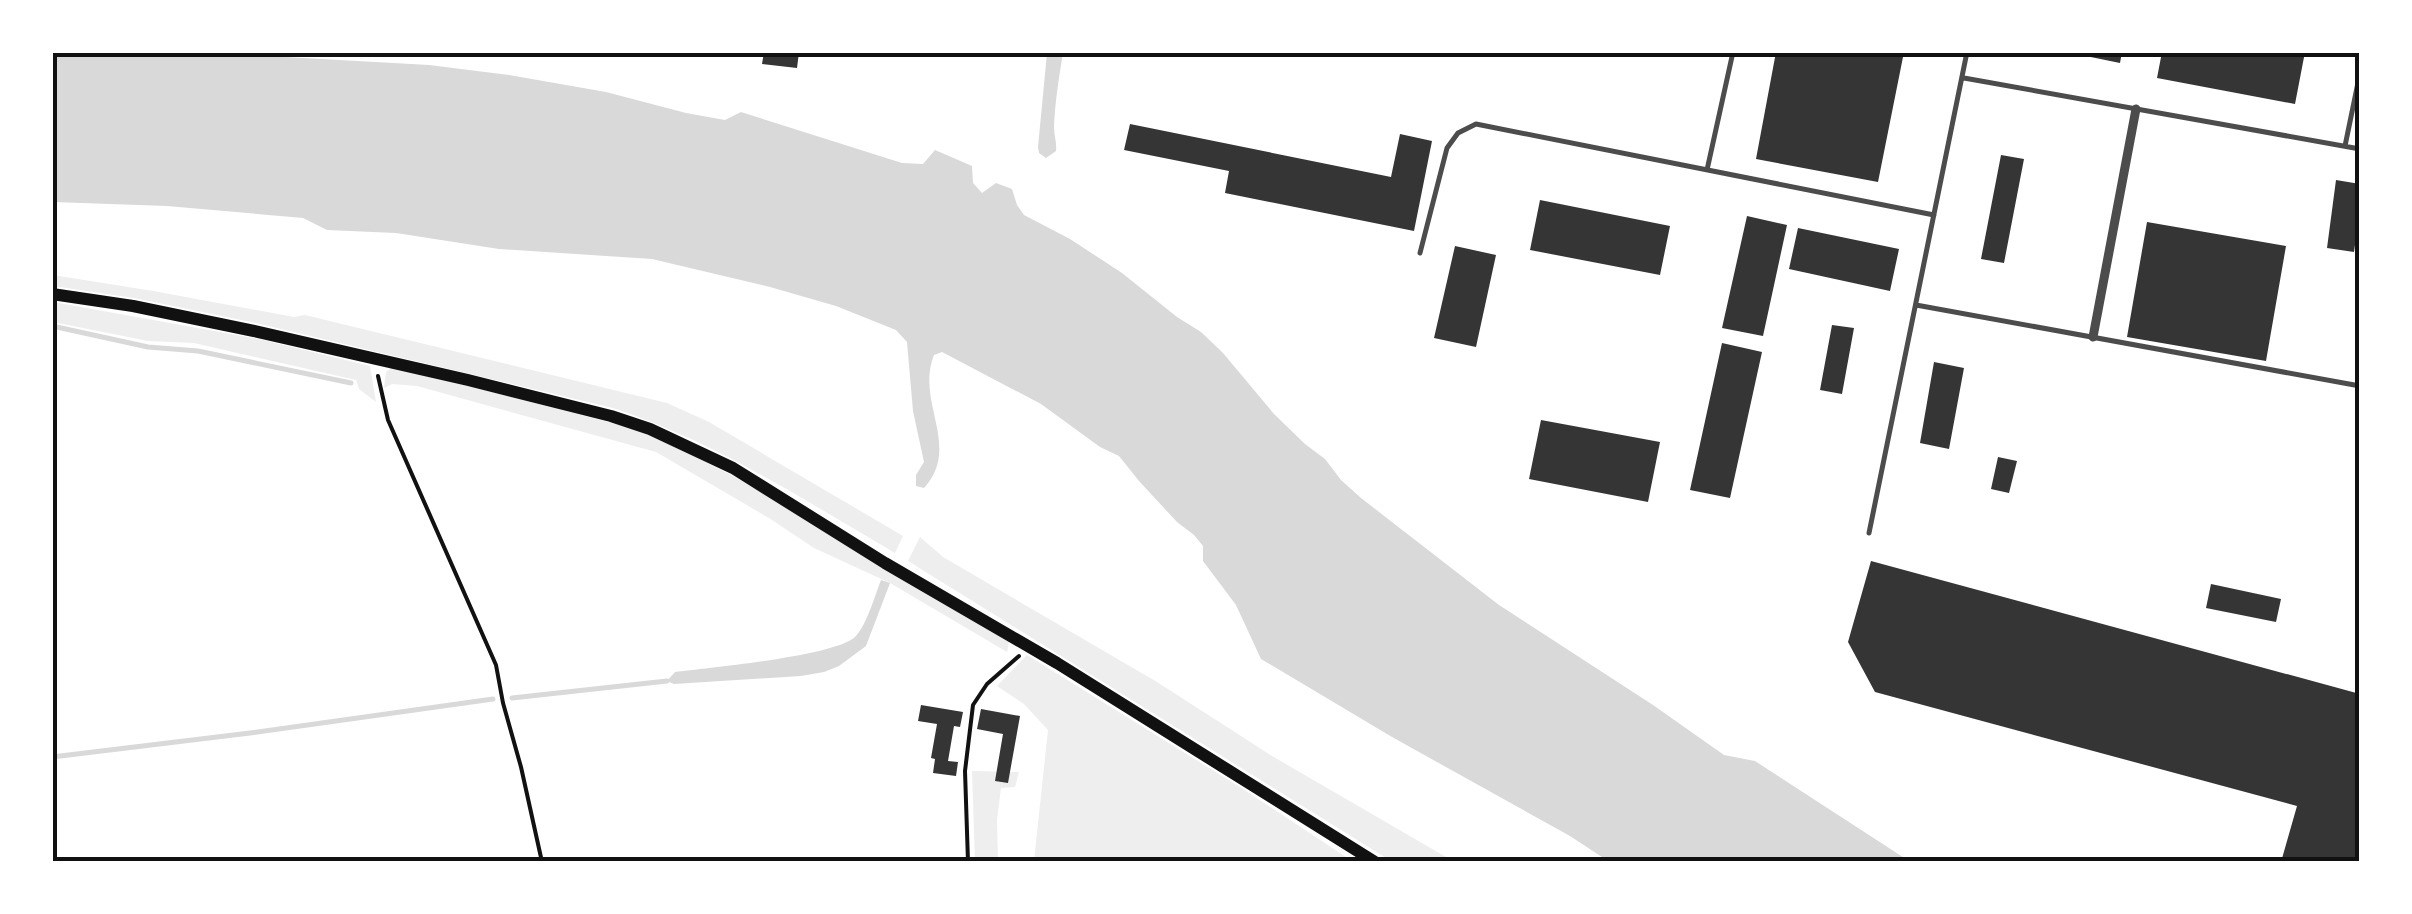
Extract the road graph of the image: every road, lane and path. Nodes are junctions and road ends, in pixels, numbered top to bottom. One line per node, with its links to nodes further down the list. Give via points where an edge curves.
1 (1733, 52): 8 (lane)
2 (1967, 52): 4 (lane)
3 (2360, 73): 6 (lane)
4 (1962, 78): 5 (lane); 9 (lane)
5 (2136, 109): 6 (lane); 13 (street)
6 (2345, 146): 7 (lane)
7 (2360, 149)
8 (1707, 170): 9 (lane); 10 (lane, via 1476,124 1447,148)
9 (1934, 216): 12 (lane)
10 (1420, 253)
11 (52, 294): 14 (main road)
12 (1916, 305): 13 (lane); 16 (lane)
13 (2093, 337): 15 (lane)
14 (377, 359): 17 (main road, via 650,429 733,468); 18 (path, via 388,420 496,665)
15 (2360, 386)
16 (1869, 533)
17 (1030, 646): 19 (path, via 987,684 974,705 965,771); 20 (main road)
18 (542, 862)
19 (968, 862)
20 (1374, 862)

